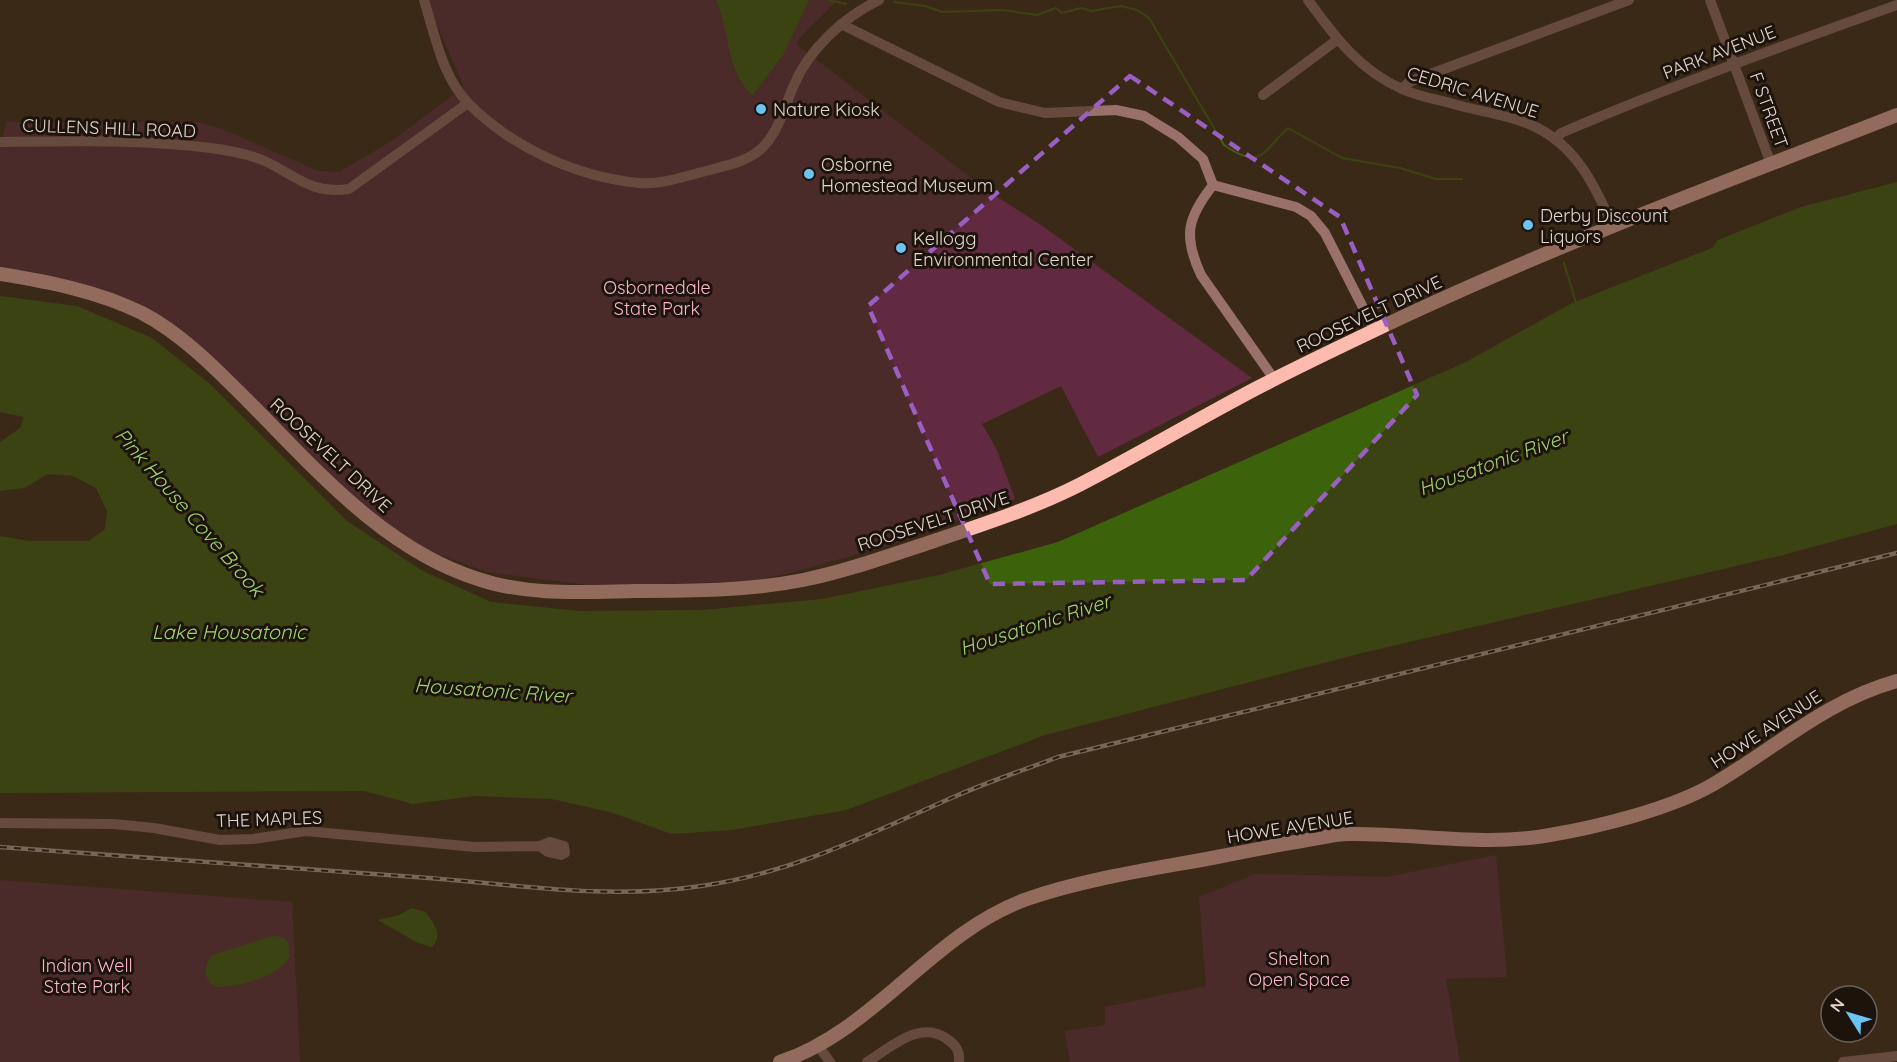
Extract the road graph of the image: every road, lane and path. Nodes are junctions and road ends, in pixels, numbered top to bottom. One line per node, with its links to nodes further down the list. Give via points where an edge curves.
1 (424, 0): 12 (street, via 443,62)
2 (879, 0): 7 (street)
3 (1308, 0): 8 (street, CEDRIC AVENUE)
4 (1629, 0): 10 (street, via 1409,82)
5 (1710, 0): 9 (street, F STREET)
6 (1897, 5): 9 (street, PARK AVENUE)
7 (841, 24): 12 (street, via 803,68 779,124 760,149 725,166 673,180 640,183 546,159); 17 (street, via 999,102 1045,112 1116,110 1144,116 1178,137 1203,159)
8 (1337, 40): 10 (street, CEDRIC AVENUE, via 1367,69); 11 (street)
9 (1734, 63): 14 (street, PARK AVENUE, via 1561,133); 16 (street, F STREET)
10 (1402, 89): 14 (street, CEDRIC AVENUE, via 1518,120)
11 (1263, 95)
12 (468, 104): 15 (street, CULLENS HILL ROAD, via 348,189 331,192 313,188 260,159 212,148 118,141)
13 (1897, 116): 16 (main road, ROOSEVELT DRIVE)
14 (1556, 139): 18 (street, CEDRIC AVENUE, via 1598,191)
15 (0, 142)
16 (1771, 164): 18 (main road, ROOSEVELT DRIVE)
17 (1213, 185): 20 (street, via 1296,207 1311,216 1325,233); 21 (street, via 1190,223 1195,262)
18 (1612, 227): 20 (main road, ROOSEVELT DRIVE)
19 (0, 274): 21 (main road, ROOSEVELT DRIVE, via 58,284 144,314 185,342 343,496 384,529 434,560 476,579 517,589 559,592 750,588 807,579 880,559 1026,510)
20 (1376, 331): 21 (main road, ROOSEVELT DRIVE)
21 (1274, 379)
22 (1897, 681): 25 (main road, HOWE AVENUE, via 1838,703 1710,786 1587,827 1550,836 1508,839 1346,834 1087,883 1024,900 982,921 951,943)
23 (0, 823): 24 (street, THE MAPLES, via 114,824 220,840 306,831 475,847)
24 (540, 846)
25 (819, 1047): 28 (main road, HOWE AVENUE); 29 (street)
26 (1897, 1056): 27 (street)
27 (1884, 1060): 32 (street)
28 (780, 1062)
29 (830, 1062)
30 (867, 1062): 31 (street, via 923,1031 934,1031 954,1044)
31 (959, 1062)
32 (1843, 1062)

